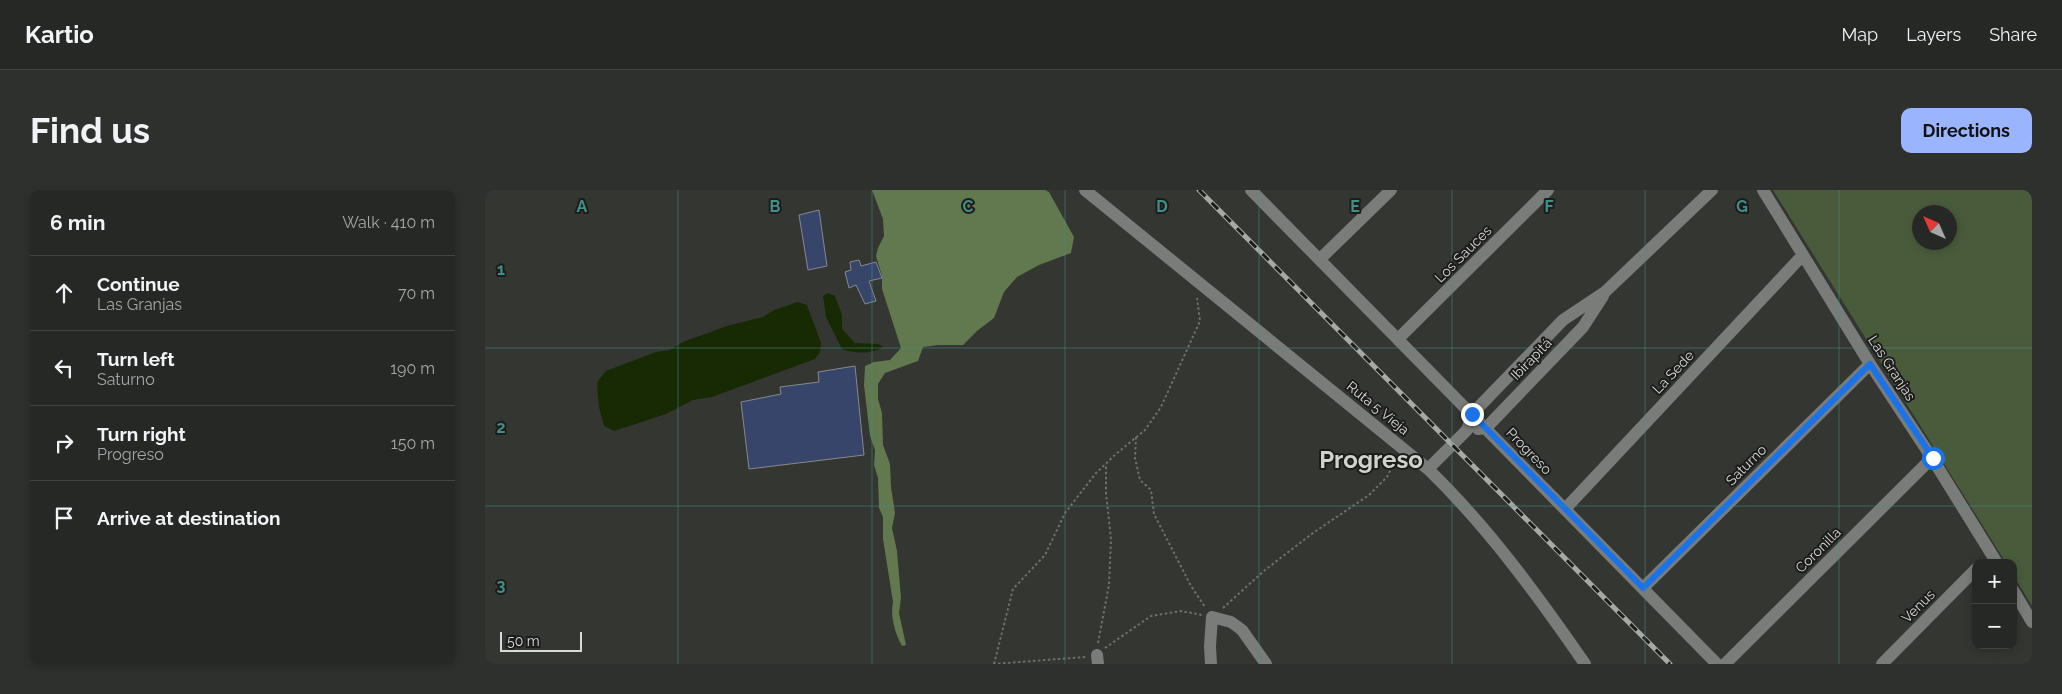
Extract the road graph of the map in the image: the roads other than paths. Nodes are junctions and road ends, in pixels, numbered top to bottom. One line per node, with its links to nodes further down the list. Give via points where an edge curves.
1 (1085, 190): 16 (street, Ruta 5 Vieja)
2 (1251, 190): 8 (street, Progreso)
3 (1391, 190): 8 (street)
4 (1548, 190): 10 (street, Los Sauces)
5 (1712, 190): 9 (street, Ibirapitá)
6 (1763, 190): 7 (street, Las Granjas)
7 (1803, 256): 11 (street, Las Granjas); 17 (street, La Sede)
8 (1320, 259): 10 (street, Progreso)
9 (1605, 292): 12 (street, Ibirapitá, via 1563,320); 13 (street, Ibirapitá, via 1583,327)
10 (1398, 339): 12 (street, Progreso)
11 (1870, 364): 15 (street, Las Granjas); 20 (street, Saturno)
12 (1472, 414): 13 (street, Progreso); 14 (street, Ibirapitá)
13 (1486, 428): 14 (street); 17 (street, Progreso)
14 (1467, 430): 16 (street, Ibirapitá)
15 (1933, 458): 18 (street, Las Granjas); 27 (street, Coronilla)
16 (1428, 469): 25 (street, Ruta 5 Vieja, via 1455,496 1509,562)
17 (1565, 509): 20 (street, Progreso)
18 (1994, 558)
19 (1972, 573): 28 (street, Venus)
20 (1643, 588): 26 (street, Progreso)
21 (2017, 597): 22 (street)
22 (2032, 622)
23 (1211, 664): 24 (street, via 1211,617 1231,622 1242,630)
24 (1266, 664)
25 (1585, 664)
26 (1717, 664)
27 (1725, 664)
28 (1882, 664)

